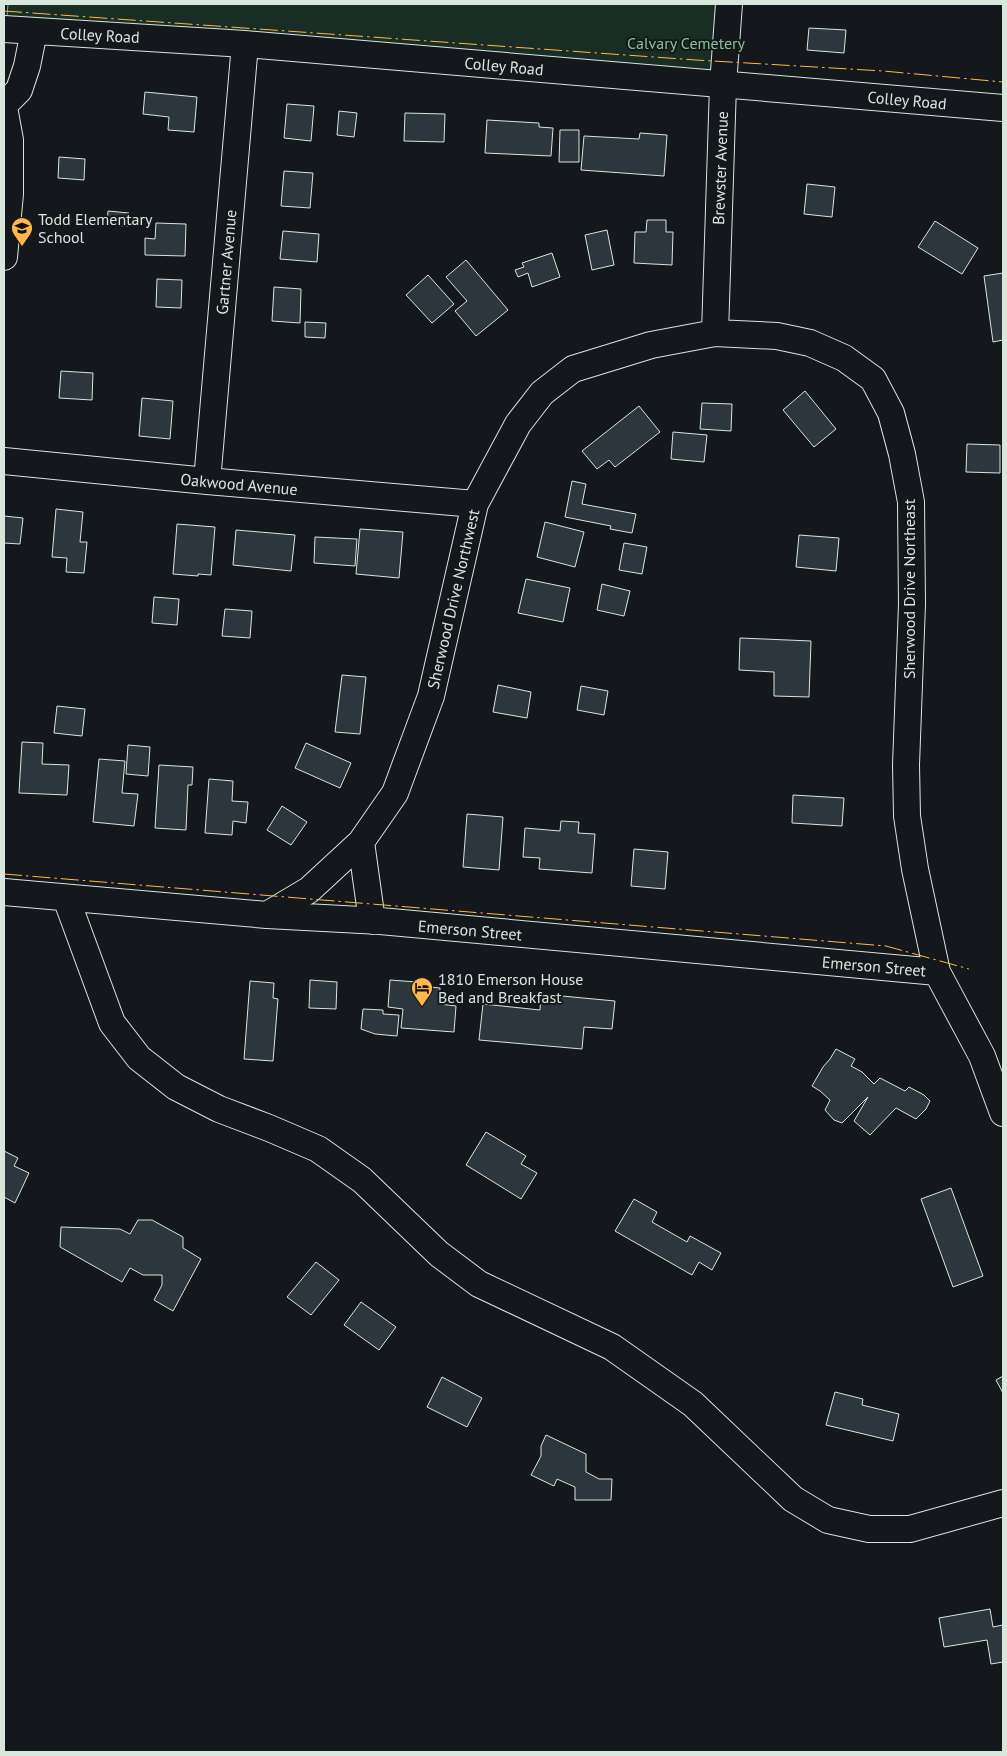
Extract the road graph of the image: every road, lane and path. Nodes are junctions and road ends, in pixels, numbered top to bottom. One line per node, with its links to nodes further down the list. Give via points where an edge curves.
1 (729, 4): 5 (street, Brewster Avenue)
2 (4, 29): 3 (street, Colley Road)
3 (34, 31): 4 (street, Colley Road); 6 (street, via 19,90)
4 (245, 44): 5 (street, Colley Road); 11 (street, Gartner Avenue)
5 (723, 85): 7 (street, Colley Road); 9 (street, Brewster Avenue)
6 (4, 106): 8 (street, via 10,140 10,194)
7 (1003, 108)
8 (4, 257)
9 (715, 333): 12 (street, Sherwood Drive Northwest, via 651,345 573,369 542,393 518,424); 18 (street, Sherwood Drive Northeast, via 793,339 844,358 872,379 891,413 911,502 907,816)
10 (4, 461): 11 (street, Oakwood Avenue)
11 (207, 481): 12 (street, Oakwood Avenue)
12 (475, 504): 13 (street, Sherwood Drive Northwest, via 431,696 396,792)
13 (360, 842): 16 (street, Sherwood Drive Northwest, via 309,890); 17 (street)
14 (4, 892): 15 (street, Emerson Street)
15 (66, 898): 16 (street, Emerson Street); 20 (street, via 112,1023 139,1058 176,1087 219,1109 318,1149 362,1180 439,1254 479,1284 612,1347 692,1404 793,1499 828,1520 869,1529 910,1528)
16 (267, 915): 17 (street, Emerson Street)
17 (372, 921): 18 (street, Emerson Street)
18 (937, 972): 19 (street, Sherwood Drive Northeast, via 982,1056)
19 (1003, 1113)
20 (1003, 1503)

